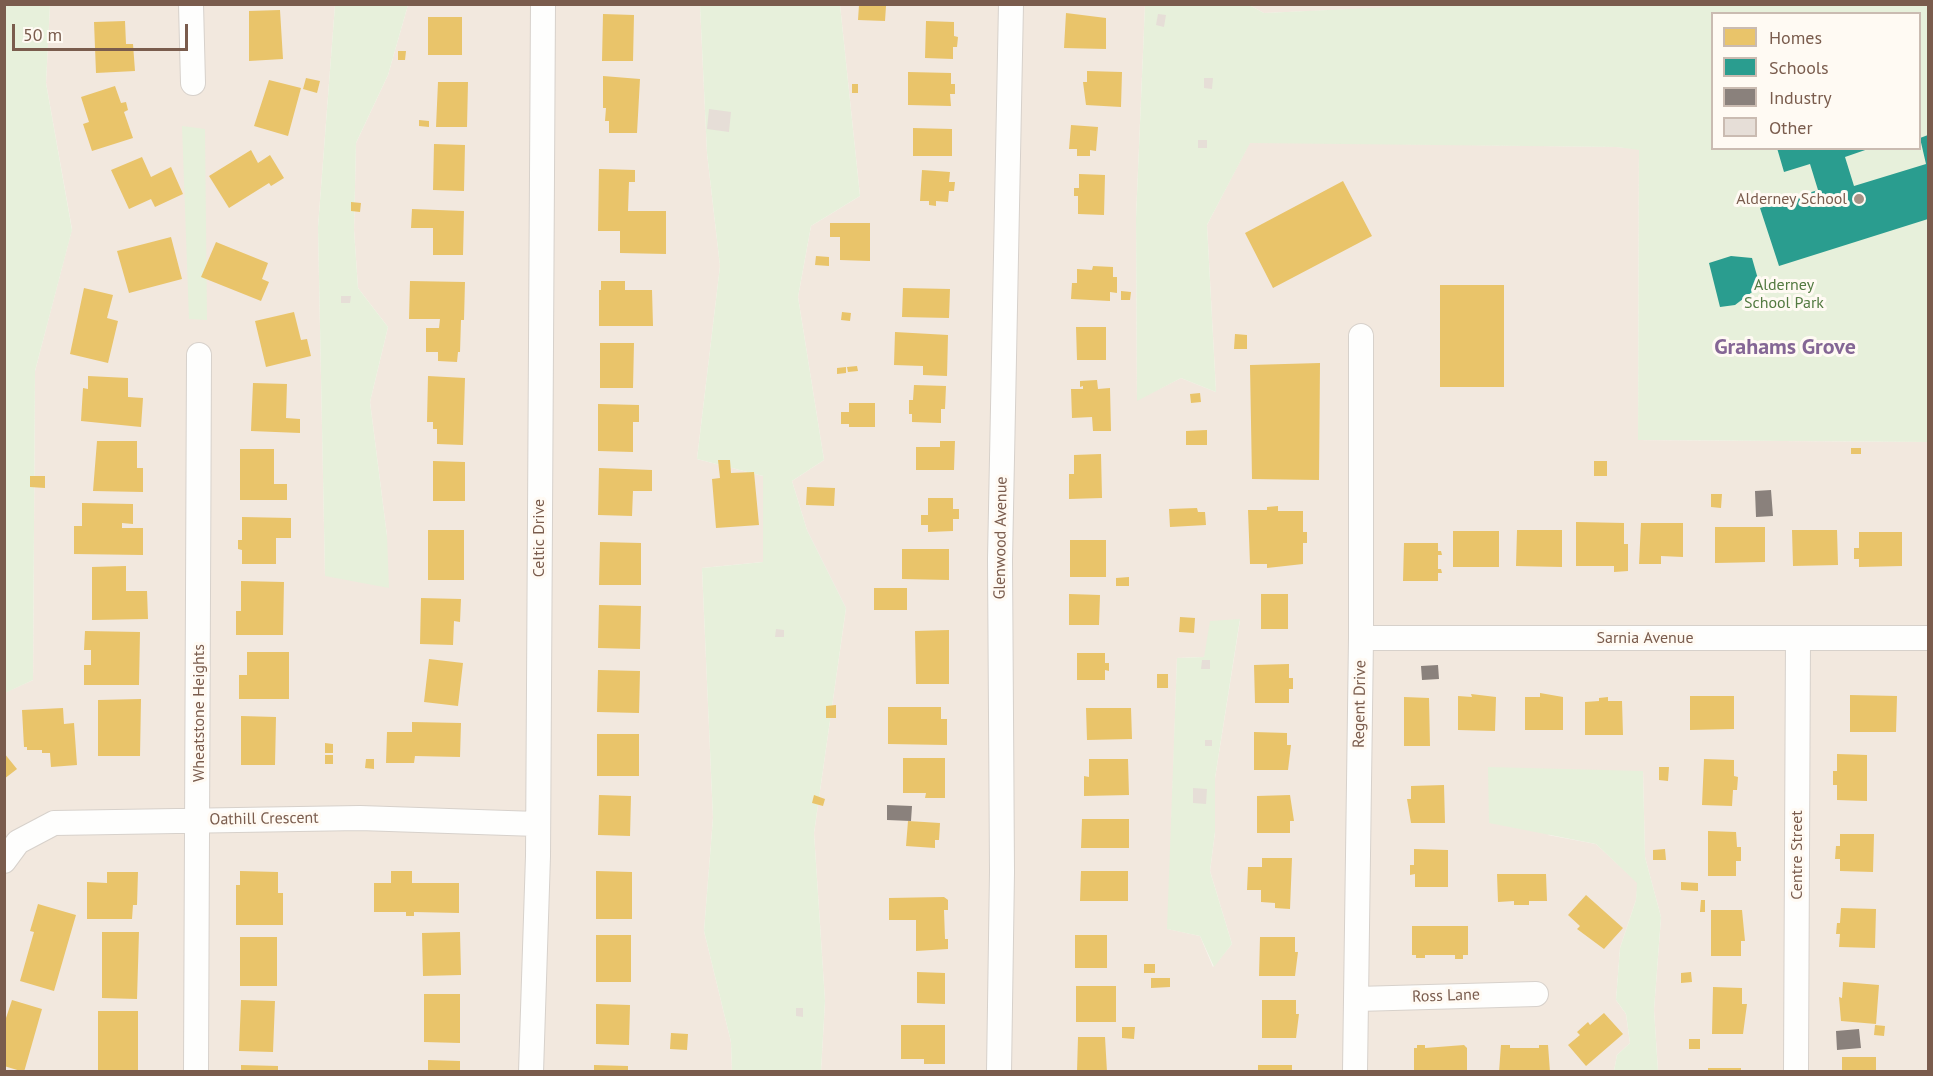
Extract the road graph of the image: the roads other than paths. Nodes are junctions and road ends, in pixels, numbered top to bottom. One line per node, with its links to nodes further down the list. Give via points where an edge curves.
1 (192, 4): 4 (street)
2 (543, 4): 11 (street, Celtic Drive)
3 (1011, 4): 17 (street, Glenwood Avenue, via 1000,559)
4 (194, 83)
5 (1361, 336): 7 (street, Regent Drive)
6 (199, 355): 10 (street, Wheatstone Heights)
7 (1361, 638): 8 (street, Sarnia Avenue); 14 (street, Regent Drive)
8 (1798, 638): 9 (street, Sarnia Avenue); 19 (street, Centre Street)
9 (1929, 638)
10 (199, 819): 11 (street, Oathill Crescent, via 360,818); 12 (street, Oathill Crescent, via 54,823 18,842); 15 (street, Wheatstone Heights)
11 (537, 824): 16 (street, Celtic Drive)
12 (4, 861)
13 (1536, 994): 14 (street, Ross Lane)
14 (1357, 999): 18 (street, Regent Drive)
15 (196, 1071)
16 (531, 1071)
17 (999, 1071)
18 (1355, 1071)
19 (1796, 1071)

